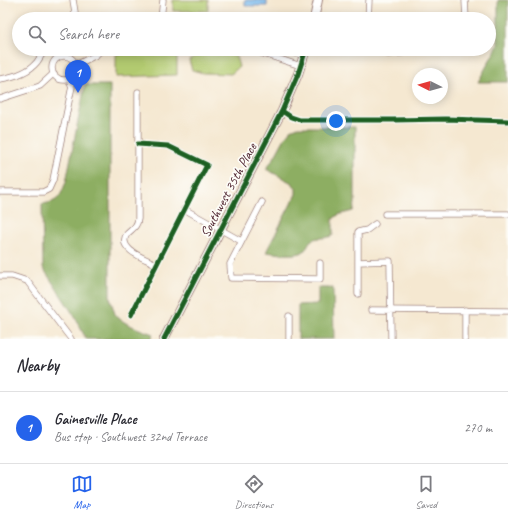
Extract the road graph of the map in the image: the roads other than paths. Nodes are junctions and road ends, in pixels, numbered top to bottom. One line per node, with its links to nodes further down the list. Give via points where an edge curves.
1 (73, 0): 6 (street)
2 (163, 0): 7 (street)
3 (318, 0): 8 (street)
4 (369, 0): 9 (street)
5 (465, 0): 10 (street)
6 (75, 12)
7 (162, 12)
8 (315, 12)
9 (368, 12)
10 (466, 12)
11 (41, 56): 19 (street, via 36,63 15,77)
12 (94, 56): 16 (street)
13 (270, 56): 17 (street)
14 (304, 56): 17 (street, Southwest 35th Place)
15 (58, 58): 16 (street, via 67,56); 18 (street, via 53,64)
16 (76, 65): 20 (street, via 75,73)
17 (301, 66): 23 (street, Southwest 35th Place)
18 (54, 74): 20 (street, via 60,79); 22 (street, via 40,86)
19 (0, 79)
20 (69, 79): 26 (street, via 72,87 49,189 43,192)
21 (138, 92): 25 (street)
22 (0, 99)
23 (282, 111): 24 (street, via 300,120); 32 (street, Southwest 35th Place)
24 (508, 121)
25 (138, 144): 28 (street, via 168,146 207,165); 36 (street, via 138,219 135,227 126,236 125,244 129,251)
26 (0, 192)
27 (262, 202): 33 (street)
28 (184, 209): 32 (street); 36 (street)
29 (384, 214): 30 (street)
30 (508, 214)
31 (375, 224): 34 (street, via 367,230 358,232)
32 (221, 230): 33 (street); 46 (street, Southwest 35th Place)
33 (241, 241): 35 (street, via 230,264 231,278 320,279)
34 (358, 262): 38 (street); 40 (street, via 390,261)
35 (320, 263)
36 (156, 264): 43 (street)
37 (0, 276): 45 (street, via 12,276 27,281)
38 (358, 294)
39 (372, 310): 40 (street)
40 (391, 310): 41 (street); 48 (street)
41 (465, 310): 42 (street); 49 (street)
42 (508, 310)
43 (131, 315)
44 (289, 316): 47 (street)
45 (71, 339)
46 (164, 339)
47 (289, 339)
48 (391, 339)
49 (465, 339)

